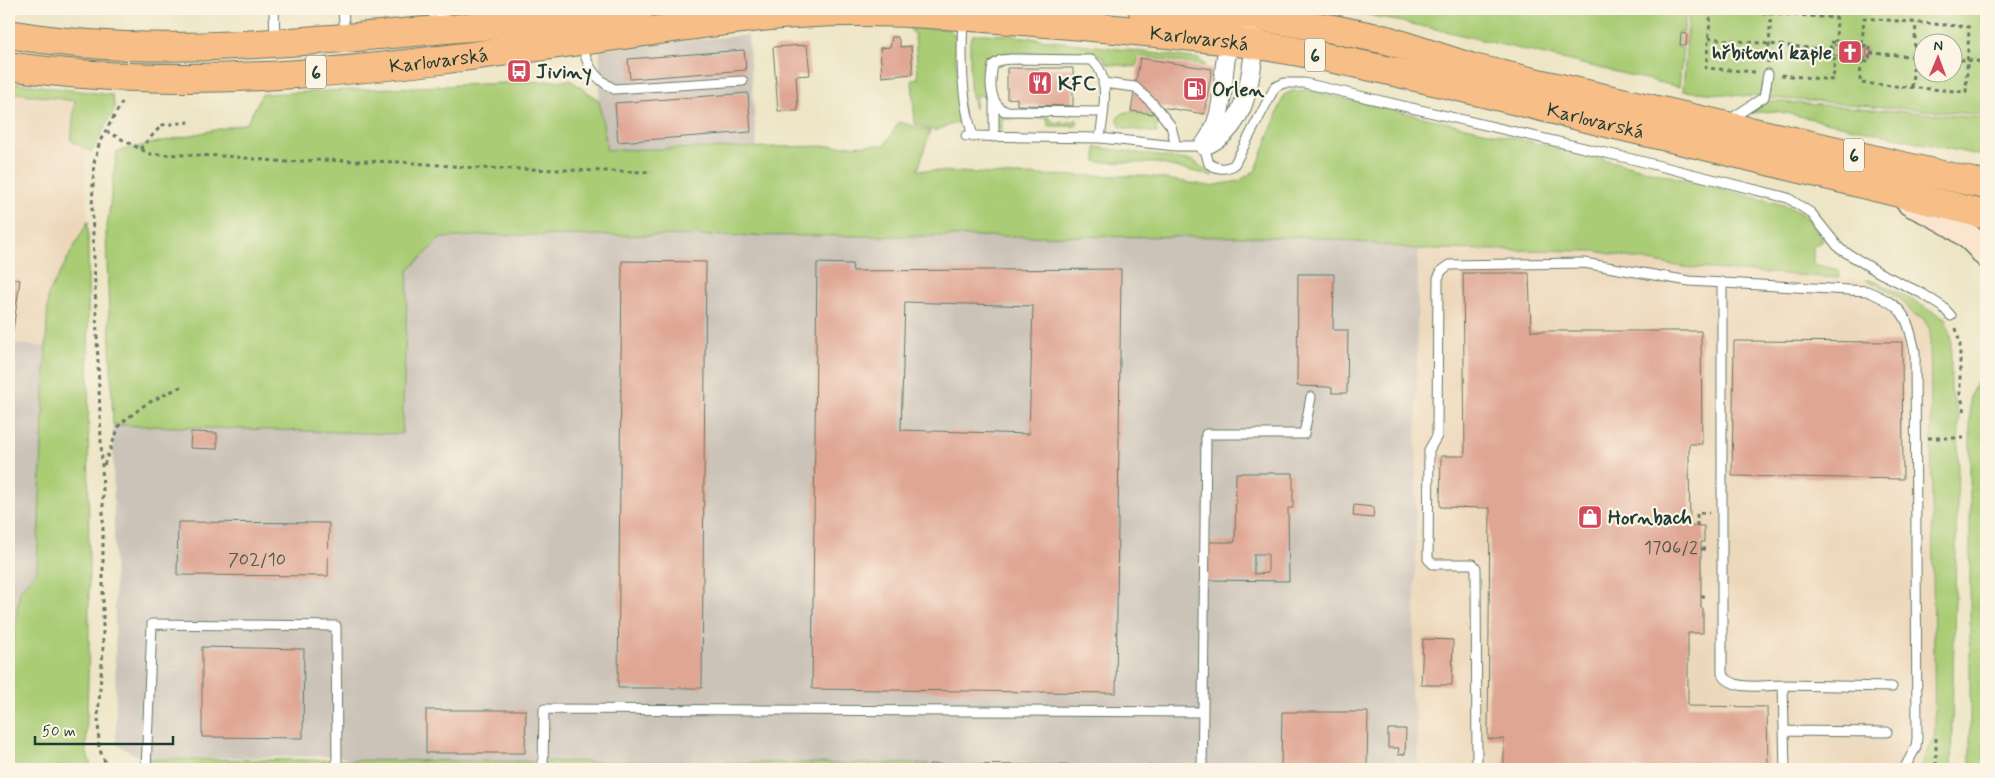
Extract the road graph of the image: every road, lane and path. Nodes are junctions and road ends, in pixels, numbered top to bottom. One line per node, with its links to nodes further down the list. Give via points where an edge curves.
1 (274, 9): 18 (lane)
2 (343, 9): 14 (lane)
3 (640, 9): 10 (main road, Karlovarská / 6, via 572,18)
4 (1142, 9): 6 (main road, Karlovarská / 6)
5 (860, 10): 9 (main road, Karlovarská / 6); 16 (main road, Karlovarská / 6, via 737,19)
6 (1169, 10): 8 (main road, Karlovarská / 6)
7 (1771, 14): 15 (path, via 1711,9); 17 (path, via 1838,18); 20 (path)
8 (1248, 15): 19 (street); 19 (street, via 1255,37); 40 (main road, Karlovarská / 6, via 1387,40 1473,68)
9 (963, 16): 19 (main road, Karlovarská / 6); 42 (lane, via 960,65 969,137)
10 (439, 20): 14 (main road, Karlovarská / 6)
11 (1916, 23): 12 (path); 21 (path, via 1864,18); 27 (path, via 1970,27)
12 (1915, 32)
13 (9, 34): 18 (main road, Karlovarská / 6, via 105,47)
14 (345, 38): 18 (main road, Karlovarská / 6)
15 (1708, 38): 20 (path); 31 (path, via 1706,68)
16 (581, 41): 32 (main road, Karlovarská / 6, via 352,69 212,78); 33 (lane, via 590,70 614,89)
17 (1836, 42): 21 (path); 22 (path, via 1831,42)
18 (275, 43)
19 (1242, 43): 45 (street, via 1212,135); 45 (street, via 1245,99 1227,133); 49 (main road, Karlovarská / 6, via 1375,68)
20 (1769, 44): 22 (path); 31 (path)
21 (1862, 45): 23 (path, via 1870,46)
22 (1830, 50): 25 (path, via 1829,58)
23 (1870, 53): 24 (path); 28 (path, via 1869,62)
24 (1912, 56)
25 (1835, 59): 28 (path); 31 (path, via 1834,80)
26 (1962, 60): 27 (path)
27 (1967, 60): 29 (path); 36 (path, via 1966,92)
28 (1861, 61): 36 (path, via 1860,83)
29 (1986, 62)
30 (9, 66): 32 (main road, Karlovarská / 6, via 63,74)
31 (1768, 74): 40 (lane, via 1764,97)
32 (130, 78): 41 (path, via 128,92)
33 (743, 80)
34 (1912, 82): 36 (path)
35 (1103, 83): 37 (lane, via 1099,65 1091,60 1001,60 993,65); 38 (lane); 44 (lane, via 1135,87 1171,126)
36 (1912, 87)
37 (994, 103): 38 (lane, via 1004,111); 42 (lane)
38 (1102, 112): 43 (lane)
39 (190, 122): 46 (path, via 162,125)
40 (1722, 124): 48 (main road, Karlovarská / 6)
41 (106, 130): 46 (path); 59 (path, via 94,163 92,208)
42 (994, 137): 43 (lane)
43 (1100, 138): 44 (lane)
44 (1176, 146): 45 (lane)
45 (1204, 146): 53 (lane, via 1209,164 1214,168 1234,165 1275,87 1284,83 1304,83 1788,198 1812,212 1840,249 1943,306)
46 (140, 150): 47 (path, via 150,154 286,162 393,161 476,168)
47 (652, 172)
48 (1986, 185)
49 (1878, 187): 50 (main road, Karlovarská / 6); 51 (main road, via 1955,225 1968,234)
50 (1986, 215)
51 (1986, 255)
52 (1722, 282): 57 (lane, via 1867,290 1892,301 1909,322 1915,352); 66 (lane, via 1722,673 1725,680 1734,685); 77 (lane, via 1689,281 1584,263 1450,265 1442,270 1438,278 1437,436 1428,450 1428,559 1433,564 1473,564 1476,568)
53 (1951, 316): 56 (path, via 1959,335 1960,393)
54 (182, 386): 59 (path, via 146,404 120,424)
55 (1312, 397): 68 (lane, via 1304,434 1206,434)
56 (1964, 412)
57 (1916, 438): 58 (path); 79 (lane, via 1917,738 1916,747)
58 (1965, 438)
59 (102, 468): 73 (path, via 103,650 98,715 100,748)
60 (1710, 513): 61 (path, via 1697,513)
61 (1697, 526)
62 (1701, 549): 63 (path)
63 (1709, 549)
64 (1701, 596): 65 (path)
65 (1708, 596)
66 (1783, 685): 67 (lane); 69 (lane)
67 (1892, 687)
68 (1204, 712): 72 (lane); 76 (lane, via 544,709)
69 (1785, 731): 70 (lane); 78 (lane)
70 (1887, 732)
71 (1936, 738): 80 (path)
72 (1202, 766)
73 (108, 769)
74 (146, 769): 75 (lane, via 152,624 336,626)
75 (337, 769)
76 (543, 769)
77 (1477, 769)
78 (1785, 769)
79 (1904, 769)
80 (1936, 769)

